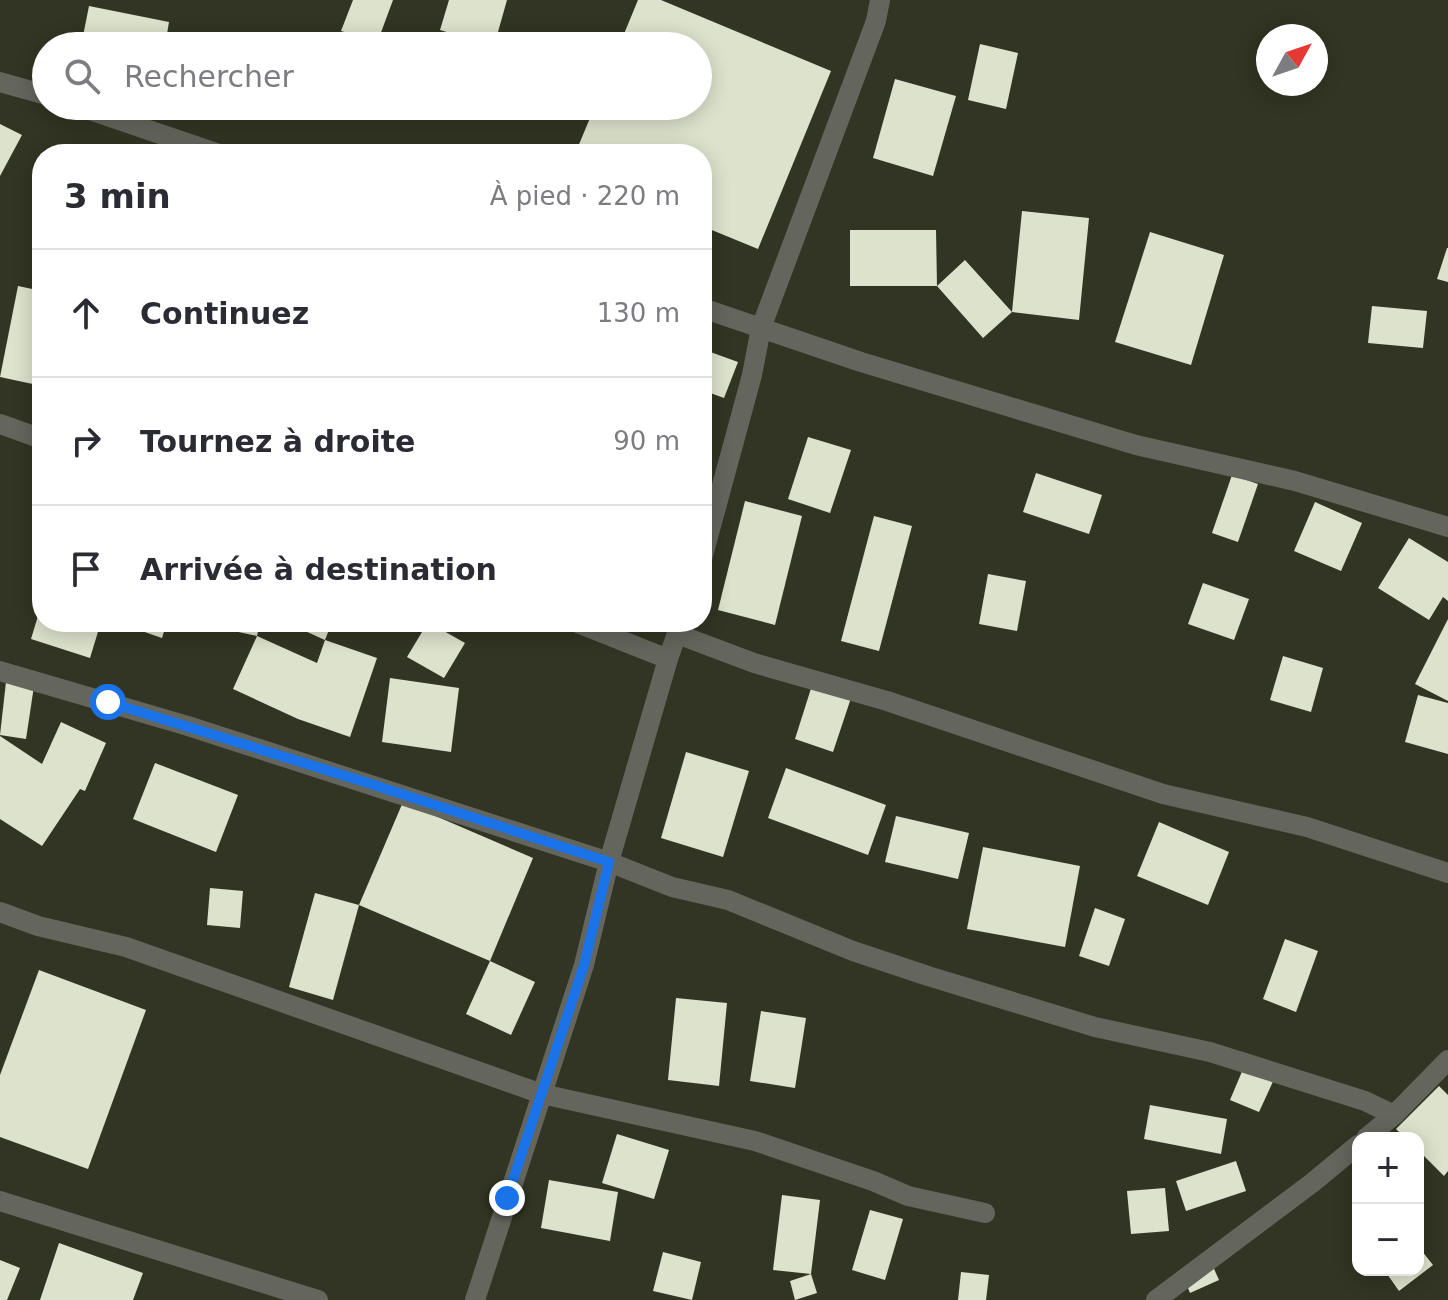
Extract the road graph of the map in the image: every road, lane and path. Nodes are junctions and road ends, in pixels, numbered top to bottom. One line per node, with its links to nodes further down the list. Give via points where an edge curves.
1 (880, 0): 7 (street)
2 (0, 82): 3 (street)
3 (32, 91)
4 (119, 120): 5 (street)
5 (190, 144)
6 (712, 311): 7 (street)
7 (761, 328): 10 (street); 11 (street, via 1136,445 1295,481)
8 (0, 424): 9 (street)
9 (32, 435)
10 (712, 522)
11 (1448, 527)
12 (600, 632): 15 (street)
13 (678, 632): 15 (street)
14 (688, 632): 18 (street, via 754,663 887,701 1163,794 1307,827)
15 (668, 659): 17 (street)
16 (0, 671): 17 (street, via 203,730)
17 (609, 862): 21 (street, via 584,965); 22 (street, via 672,887 728,900 928,976 1095,1027 1210,1052)
18 (1448, 873)
19 (0, 912): 21 (street, via 181,965)
20 (1448, 1060): 22 (street)
21 (542, 1094): 26 (street, via 755,1141 908,1196); 28 (street)
22 (1394, 1115): 23 (street)
23 (1373, 1132)
24 (1352, 1150): 29 (street)
25 (0, 1201): 27 (street)
26 (985, 1213)
27 (318, 1300)
28 (475, 1300)
29 (1156, 1300)

